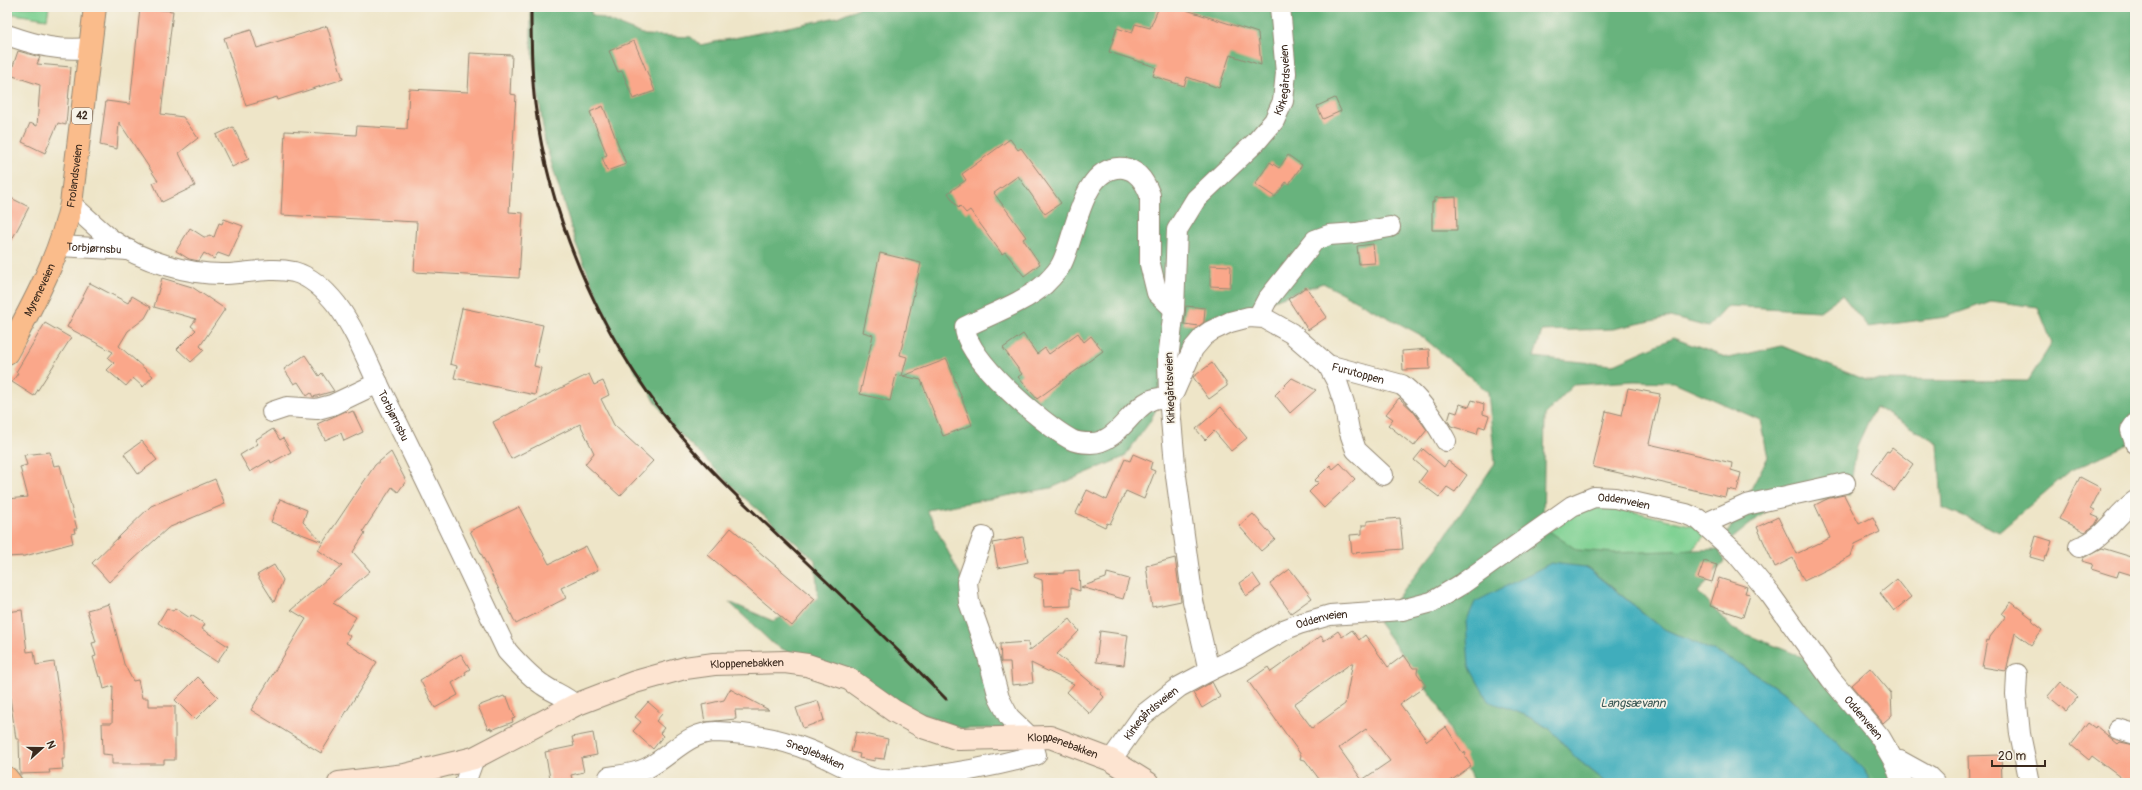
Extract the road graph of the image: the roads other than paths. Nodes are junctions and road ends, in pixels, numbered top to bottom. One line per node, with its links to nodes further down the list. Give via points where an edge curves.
1 (95, 7): 4 (main road, Frolandsveien / 42)
2 (1280, 7): 10 (street, Kirkegårdsveien, via 1286,73 1282,101 1274,121 1261,137 1196,199 1184,216 1176,237)
3 (7, 35): 4 (street, via 45,48)
4 (90, 48): 5 (main road, Frolandsveien / 42)
5 (71, 204): 6 (main road, Frolandsveien / 42); 9 (street, Torbjørnsbu, via 113,240)
6 (66, 225): 8 (main road, Myreneveien / 42)
7 (1390, 227): 11 (street, via 1329,235 1315,240 1267,300)
8 (60, 246): 9 (street, Torbjørnsbu); 12 (main road, Myreneveien / 42)
9 (129, 250): 14 (street, Torbjørnsbu, via 180,270 225,274 264,270 294,272 310,279 338,306 357,338)
10 (1174, 309): 15 (street, Kirkegårdsveien, via 1168,359); 15 (street, via 1157,293 1150,264 1150,195 1146,184 1137,173 1128,168 1119,168 1104,172 1094,180 1086,193 1062,264 1045,284 1026,297 965,327 965,336 985,366 1002,384 1047,423 1072,440 1092,443 1103,440 1112,435 1149,401)
11 (1258, 317): 13 (street, Furutoppen, via 1290,333); 15 (street, via 1230,322 1204,336 1193,349 1174,392)
12 (7, 353)
13 (1328, 365): 18 (street, Furutoppen, via 1402,385 1435,421); 20 (street, via 1344,403 1356,450)
14 (378, 383): 16 (street, via 332,405 317,409 287,407); 28 (street, Torbjørnsbu, via 433,492 507,651 523,670)
15 (1169, 397): 26 (street, Kirkegårdsveien, via 1176,476 1193,601)
16 (272, 412)
17 (2135, 424): 19 (street, via 2131,430)
18 (1446, 441)
19 (2135, 443)
20 (1383, 475)
21 (1845, 483): 23 (street, via 1746,505)
22 (2135, 500): 25 (street, via 2098,539)
23 (1704, 524): 26 (street, Oddenveien, via 1686,514 1615,498 1594,497 1572,506 1462,584 1432,602 1402,610 1330,615 1299,624); 32 (street, Oddenveien, via 1736,553 1770,594 1831,679 1880,737)
24 (983, 537): 29 (street, via 967,582 969,602 999,698 1009,717)
25 (2079, 547)
26 (1209, 671): 31 (street, Kirkegårdsveien, via 1179,687 1143,715)
27 (2017, 674): 41 (street, via 2020,734)
28 (575, 705): 29 (main road, Kloppenebakken, via 634,682 685,668 714,664 784,662 807,665 849,679 894,711 923,727 960,739); 30 (main road, Kloppenebakken)
29 (1031, 738): 31 (main road, Kloppenebakken, via 1050,737); 33 (street, Sneglebakken, via 1036,754 997,766 889,781 872,779 777,739 757,734 714,732 697,735 649,767 631,775)
30 (474, 758): 36 (main road, Kloppenebakken, via 405,775); 37 (street)
31 (1111, 760): 38 (main road, Kloppenebakken)
32 (1895, 763): 39 (street, Oddenveien); 40 (street, via 1900,761 1930,777)
33 (610, 777)
34 (7, 778): 35 (main road)
35 (10, 783)
36 (339, 783)
37 (464, 783)
38 (1148, 783)
39 (1902, 783)
40 (1935, 783)
41 (2030, 783)

